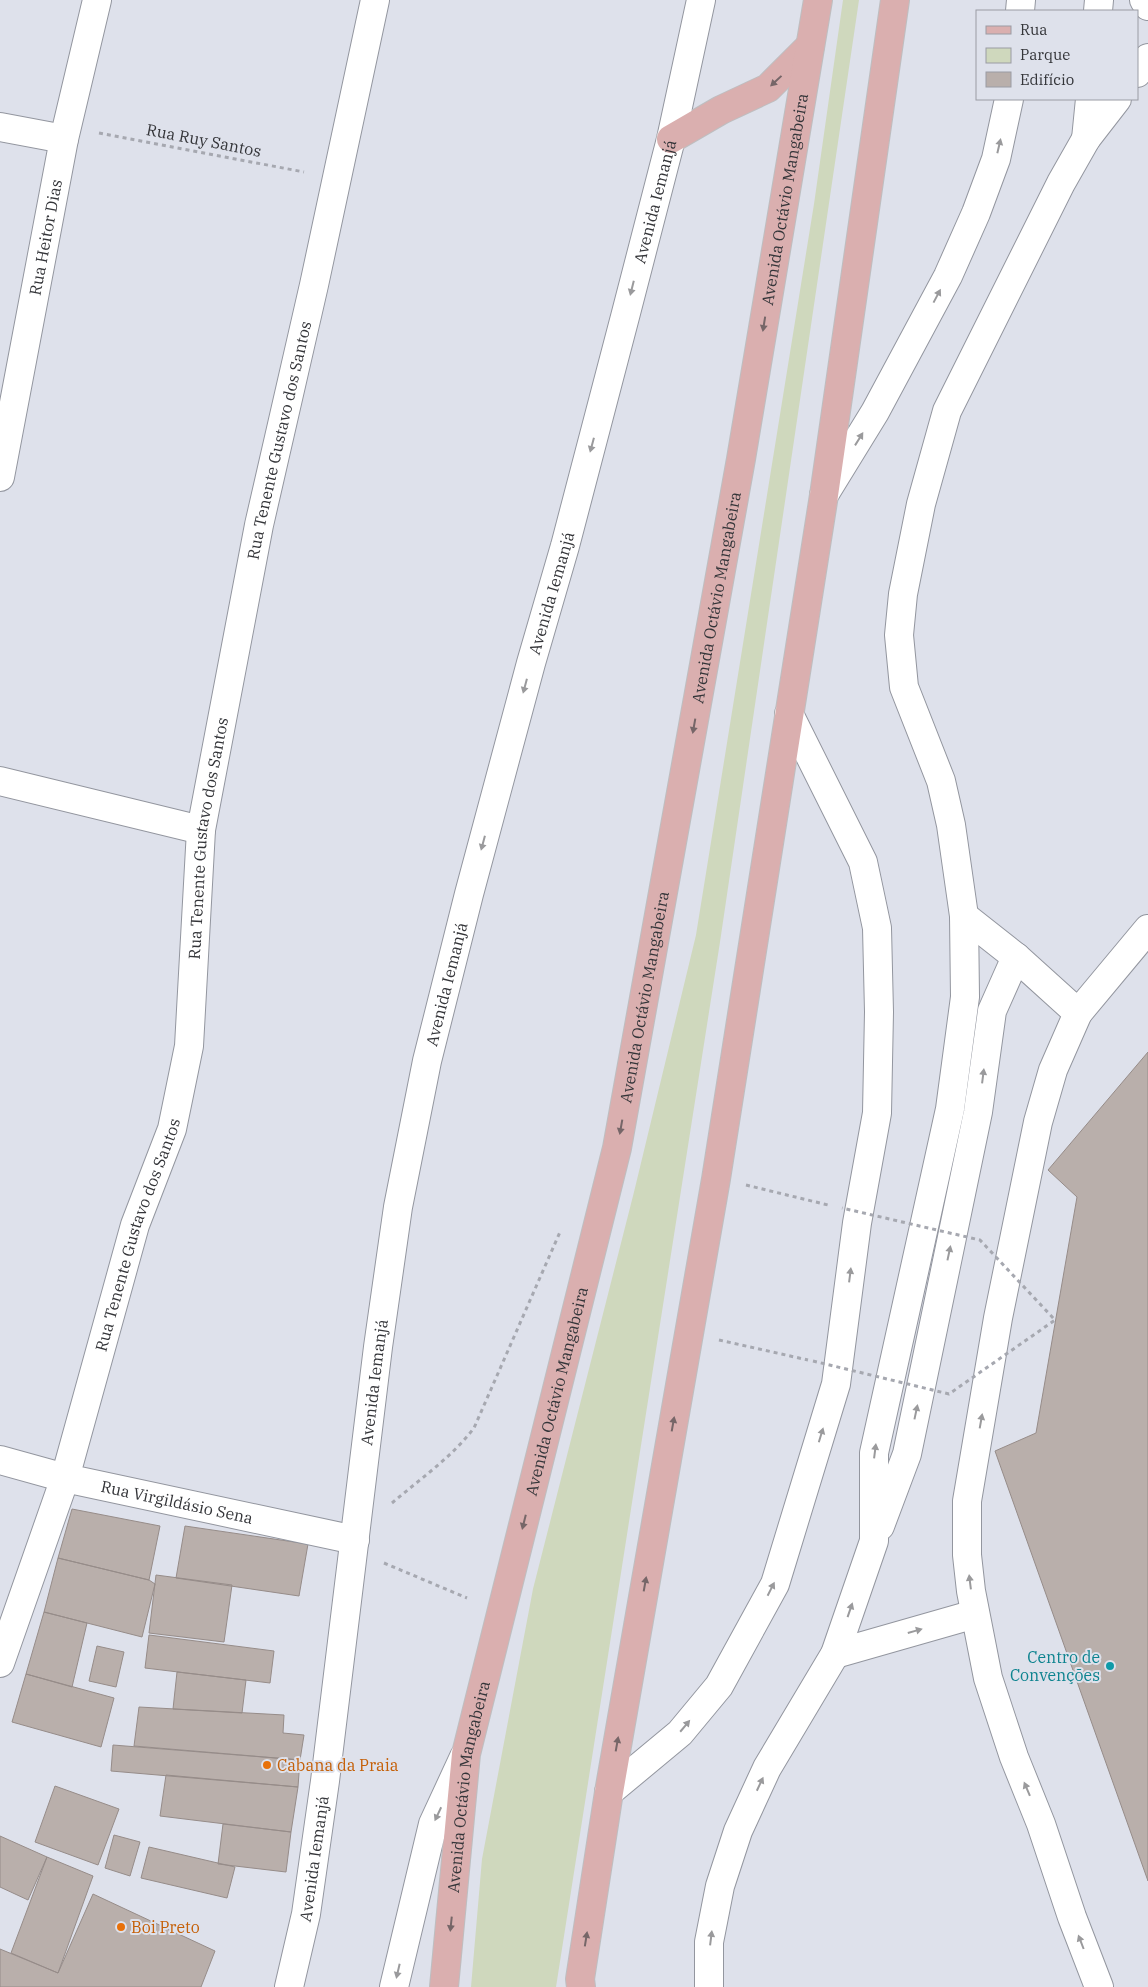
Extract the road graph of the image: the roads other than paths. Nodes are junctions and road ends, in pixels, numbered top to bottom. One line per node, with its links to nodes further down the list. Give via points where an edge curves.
1 (97, 0): 15 (street, Rua Heitor Dias)
2 (375, 0): 22 (street, Rua Tenente Gustavo dos Santos, via 259,525)
3 (701, 0): 16 (street, Avenida Iemanjá)
4 (818, 0): 8 (main road, Avenida Octávio Mangabeira)
5 (895, 0): 19 (main road)
6 (1144, 0): 7 (street)
7 (1148, 6)
8 (810, 46): 16 (main road, one-way to 16, via 768,88 712,114); 38 (main road, Avenida Octávio Mangabeira, one-way to 38, via 740,468 617,1148)
9 (1148, 58): 10 (street)
10 (1138, 72)
11 (1009, 100): 19 (street, one-way to 11, via 875,412 948,276 992,168)
12 (1090, 100): 17 (street)
13 (1116, 100): 17 (street)
14 (0, 127): 15 (street)
15 (66, 133): 18 (street, Rua Heitor Dias)
16 (671, 139): 34 (street, Avenida Iemanjá, one-way to 34, via 427,1061 398,1207)
17 (1086, 139): 23 (street, via 1056,191 947,411 921,504 904,594 899,635 904,687 941,781)
18 (0, 477)
19 (824, 495): 20 (main road)
20 (789, 714): 39 (main road, one-way to 20, via 716,1179); 39 (street, one-way to 20, via 680,1732 724,1678 774,1584 836,1384 857,1222 877,1113 877,928 863,862)
21 (0, 781): 22 (street)
22 (201, 830): 32 (street, Rua Tenente Gustavo dos Santos, via 189,1046 172,1129 134,1225)
23 (964, 916): 25 (street); 27 (street, via 965,997)
24 (1148, 929): 26 (street)
25 (1016, 957): 26 (street); 28 (street, via 992,1010)
26 (1078, 1013): 35 (street, one-way to 26, via 967,1555 967,1501 993,1347 1038,1122 1053,1070)
27 (960, 1033): 28 (street); 29 (street)
28 (987, 1042): 30 (street, one-way to 28)
29 (950, 1109): 30 (street); 33 (street, one-way to 29, via 874,1453)
30 (978, 1112): 33 (street, one-way to 30, via 907,1454)
31 (0, 1460): 32 (street, Rua Virgildásio Sena)
32 (65, 1478): 34 (street, Rua Virgildásio Sena); 37 (street, Rua Tenente Gustavo dos Santos)
33 (874, 1541): 36 (street, one-way to 33)
34 (354, 1545): 41 (street, Avenida Iemanjá, via 306,1914)
35 (975, 1614): 36 (street, one-way to 35); 45 (street, one-way to 35, via 1042,1824 1014,1757 988,1678)
36 (835, 1654): 44 (street, one-way to 36, via 711,1932 720,1886 738,1831 767,1768)
37 (0, 1663)
38 (466, 1754): 42 (street, one-way to 42, via 433,1824); 43 (main road, Avenida Octávio Mangabeira, one-way to 43)
39 (608, 1792): 40 (main road, one-way to 39)
40 (580, 1984)
41 (289, 1987)
42 (394, 1987)
43 (444, 1987)
44 (709, 1987)
45 (1099, 1987)

